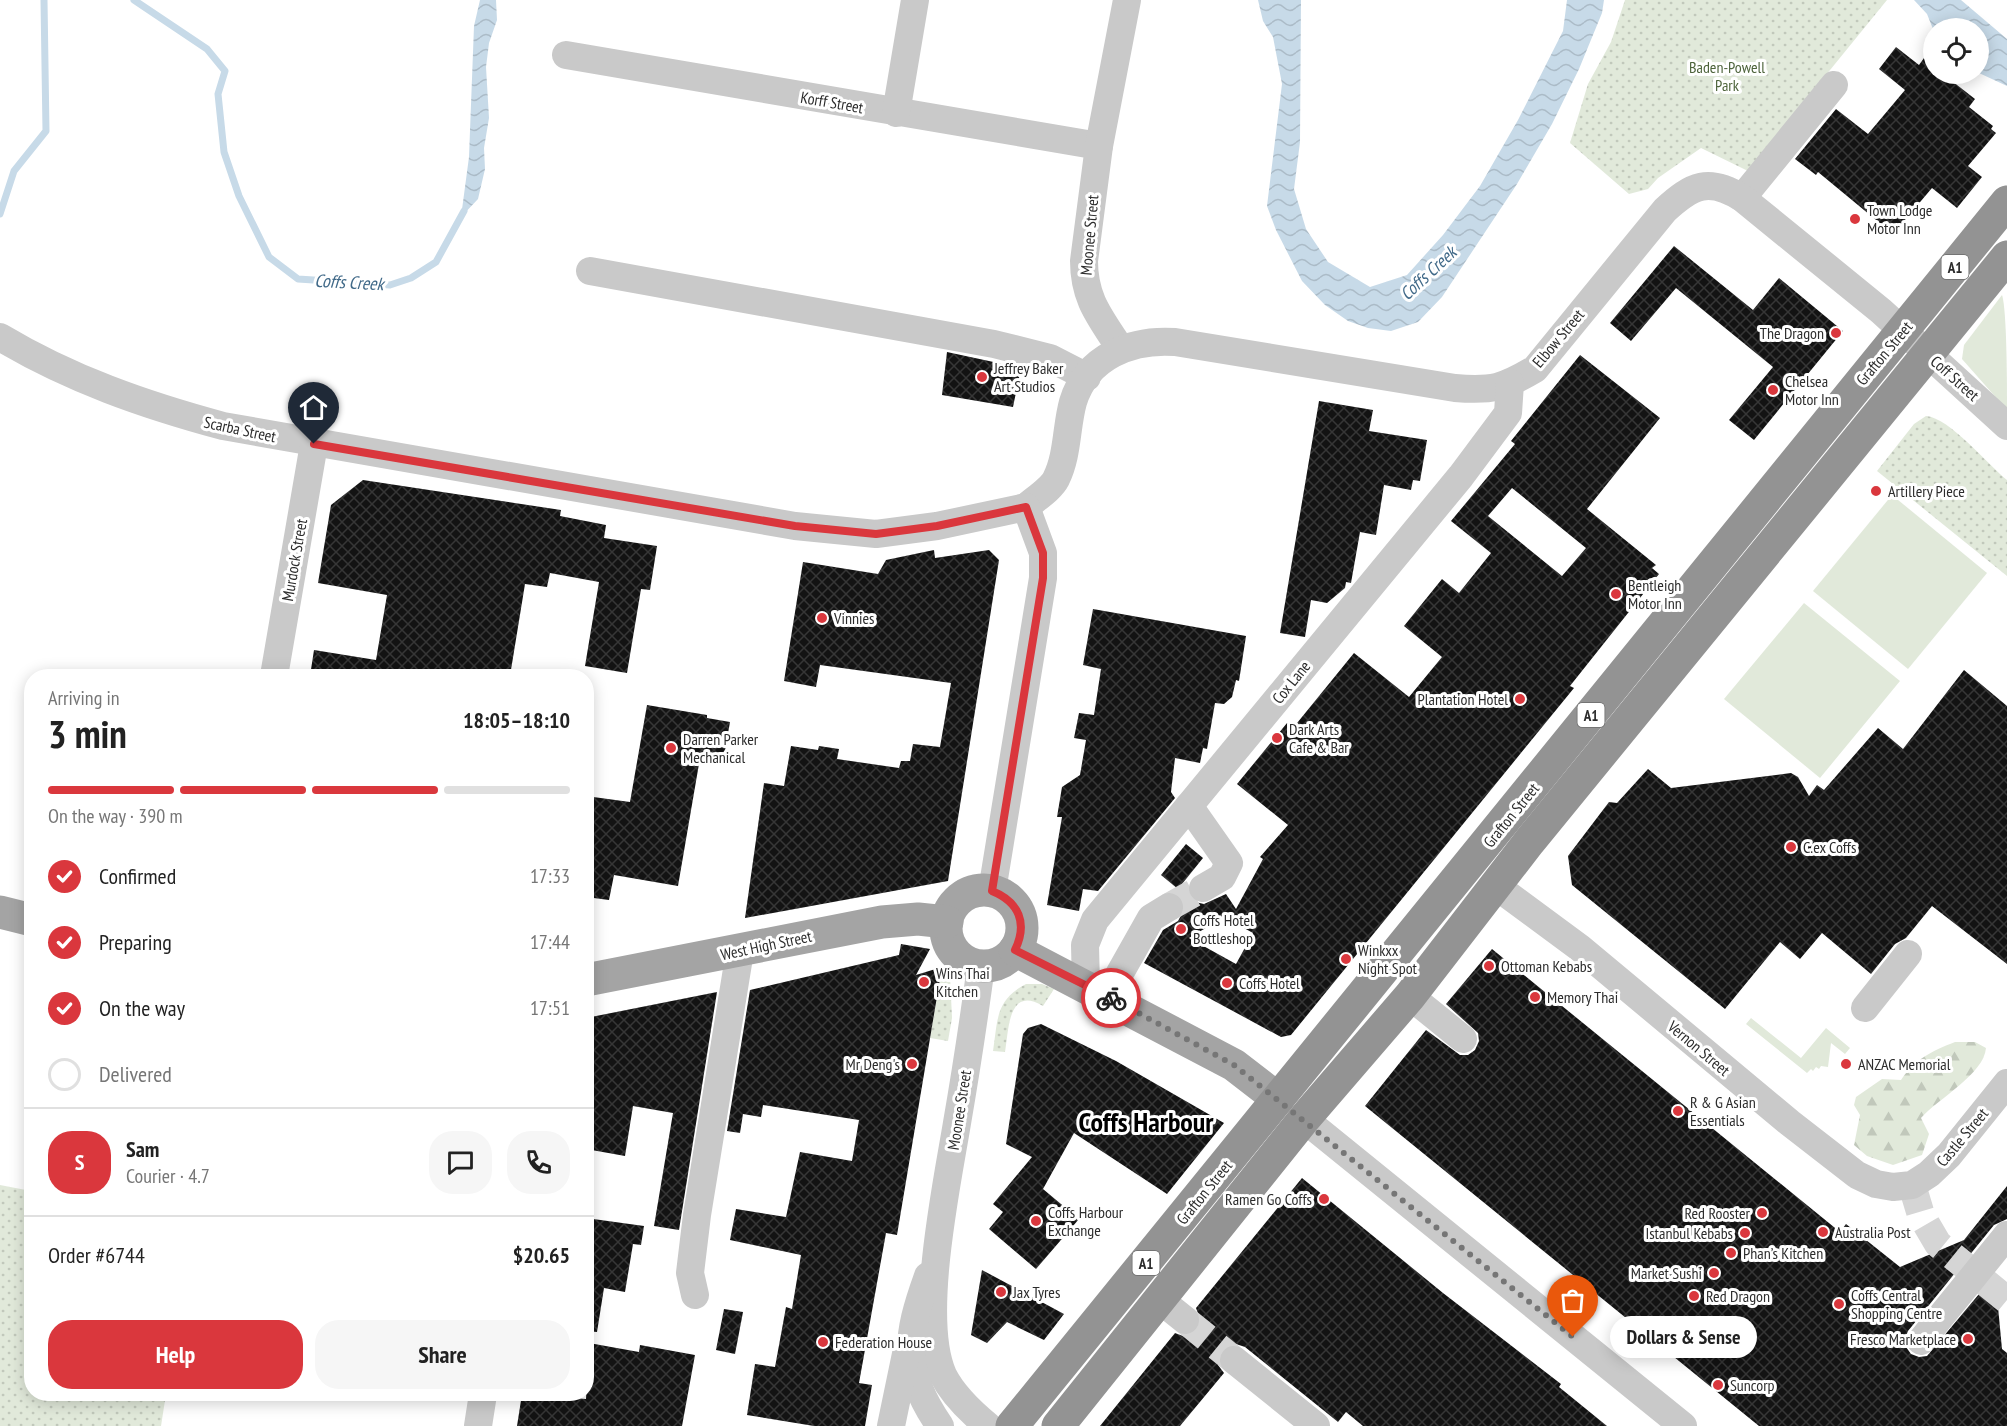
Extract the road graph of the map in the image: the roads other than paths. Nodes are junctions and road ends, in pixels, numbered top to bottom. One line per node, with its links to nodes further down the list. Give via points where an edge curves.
1 (915, 0): 5 (street)
2 (1127, 0): 6 (street, Moonee Street)
3 (566, 55): 5 (street, Korff Street)
4 (1833, 85): 7 (street)
5 (896, 113): 6 (street, Korff Street)
6 (1099, 146): 13 (street, Moonee Street, via 1084,280 1089,301)
7 (1742, 198): 11 (street, Elbow Street); 16 (street, Elbow Street, via 1726,188 1709,185 1685,191 1535,369)
8 (2007, 202): 11 (highway, Grafton Street / A1)
9 (2007, 256): 14 (highway, Grafton Street / A1)
10 (590, 272): 15 (street, via 994,344 1050,358)
11 (1903, 330): 14 (street, Coff Street); 39 (highway, Grafton Street / A1)
12 (0, 337): 18 (street, Scarba Street, via 76,377 147,405 222,426)
13 (1120, 348): 15 (street); 16 (street, Elbow Street, via 1153,340 1455,388 1488,390)
14 (1928, 354): 17 (street, Coff Street); 22 (highway, Grafton Street / A1)
15 (1087, 377): 19 (street, via 1074,400 1064,456 1055,481)
16 (1510, 383): 21 (street, Cox Lane, via 1508,413 1473,460)
17 (2007, 426)
18 (314, 444): 19 (street, Scarba Street, via 795,526 876,534); 20 (street, Murdock Street)
19 (1026, 507): 24 (street, via 1043,553 1043,578)
20 (275, 669)
21 (1189, 806): 23 (street, via 1229,863 1222,877); 34 (street, Cox Lane, via 1095,920 1085,945)
22 (1496, 886): 35 (highway, Grafton Street / A1); 41 (street, Vernon Street, via 1580,948 1857,1175 1876,1184)
23 (1203, 888)
24 (992, 891): 28 (main road, via 968,895 957,902); 29 (main road, via 1004,896 1020,915 1022,927)
25 (1169, 907): 34 (street, via 1151,918)
26 (0, 912): 27 (main road)
27 (24, 918)
28 (947, 922): 30 (main road, West High Street, via 882,922); 32 (main road, via 953,950 970,964)
29 (1015, 950): 32 (main road, via 1001,963); 34 (main road)
30 (741, 951): 33 (main road, West High Street); 44 (street, via 695,1225 690,1273)
31 (1908, 954): 36 (street)
32 (981, 966): 43 (street, Moonee Street)
33 (594, 979)
34 (1096, 991): 39 (main road, via 1234,1065)
35 (1410, 996): 37 (street); 40 (highway, Grafton Street / A1)
36 (1865, 1008)
37 (1463, 1040)
38 (2007, 1083): 41 (street, Castle Street, via 1940,1165)
39 (1278, 1099): 40 (highway); 55 (highway, Grafton Street / A1)
40 (1304, 1119): 45 (highway, Grafton Street / A1); 58 (street)
41 (1912, 1185)
42 (2007, 1235): 48 (street, bridge)
43 (936, 1254): 47 (street); 54 (street, via 939,1360 952,1389)
44 (695, 1295)
45 (1160, 1300): 46 (street); 56 (highway, Grafton Street / A1)
46 (1185, 1320)
47 (910, 1334): 52 (street); 53 (street, via 916,1379)
48 (1921, 1341)
49 (1234, 1360): 57 (street)
50 (482, 1401): 51 (street)
51 (478, 1426)
52 (891, 1426)
53 (940, 1426)
54 (988, 1426)
55 (1012, 1426)
56 (1058, 1426)
57 (1316, 1426)
58 (1683, 1426)

